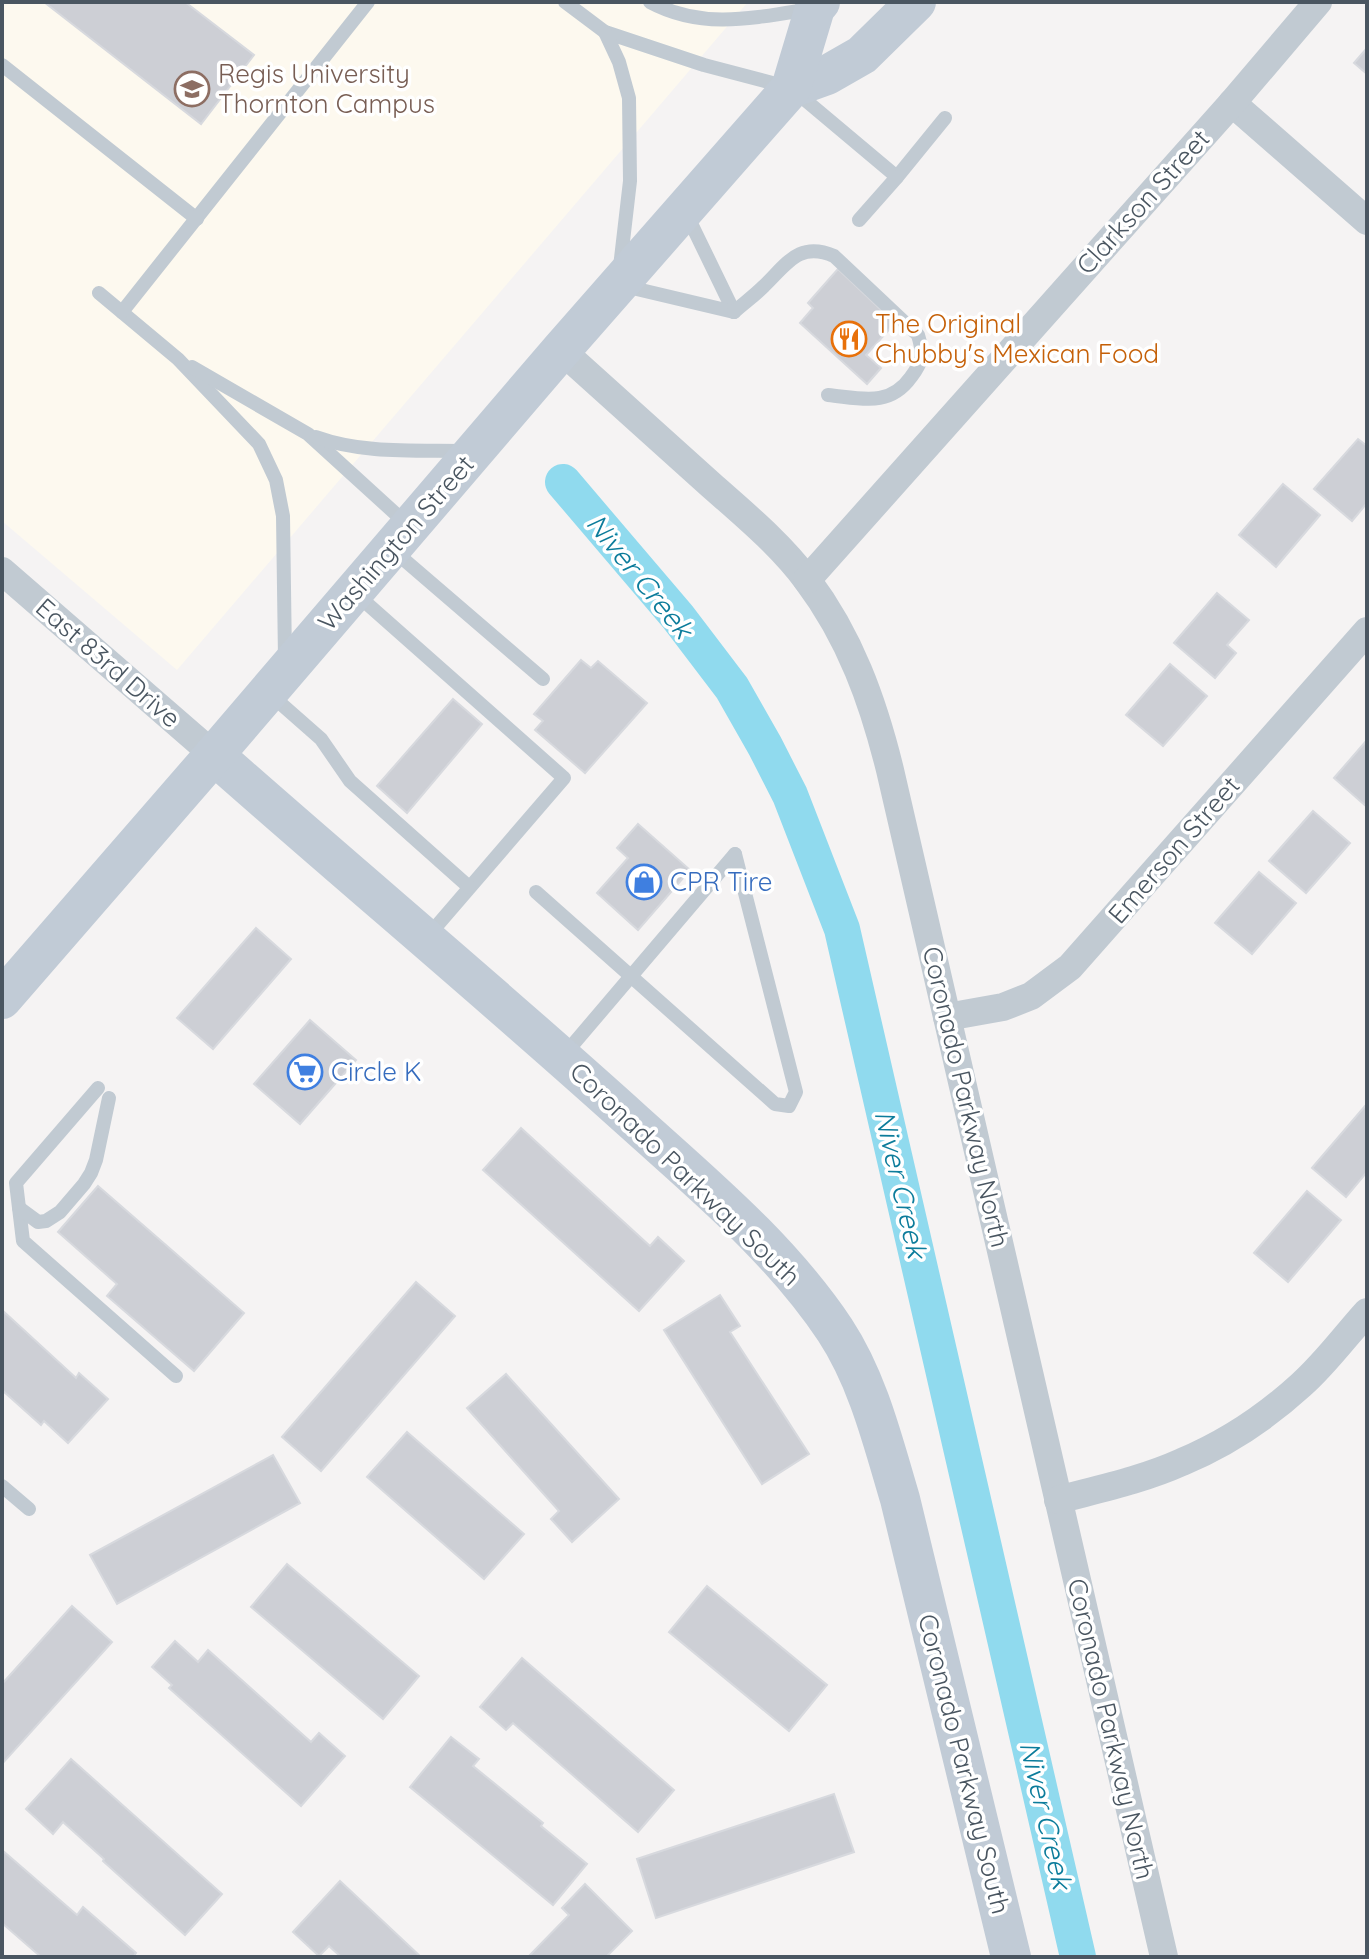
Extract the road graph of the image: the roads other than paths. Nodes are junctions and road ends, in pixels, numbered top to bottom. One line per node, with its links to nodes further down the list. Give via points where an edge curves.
1 (368, 2): 14 (lane)
2 (565, 2): 7 (lane)
3 (650, 2): 6 (lane, via 695,19 744,19)
4 (916, 2): 9 (street, Washington Street, via 862,55)
5 (1318, 2): 10 (street, Clarkson Street)
6 (817, 5): 9 (street, Washington Street)
7 (605, 32): 9 (lane); 17 (lane, via 629,98 630,181)
8 (2, 65): 14 (lane)
9 (791, 88): 12 (lane); 13 (street, Washington Street)
10 (1232, 103): 16 (street); 28 (street, Clarkson Street)
11 (945, 118): 12 (lane)
12 (897, 177): 15 (lane)
13 (684, 209): 17 (street, Washington Street); 20 (lane)
14 (197, 219): 19 (lane)
15 (859, 220)
16 (1367, 221)
17 (618, 285): 20 (lane); 21 (street, Washington Street)
18 (99, 293): 19 (lane)
19 (122, 312): 22 (lane)
20 (734, 312): 23 (lane, via 794,256 822,251 834,256 918,335 921,363 890,397)
21 (561, 350): 25 (street, Washington Street); 28 (street, Coronado Parkway North, via 765,534)
22 (178, 359): 24 (lane); 32 (lane, via 259,444 276,480 283,516)
23 (828, 395)
24 (308, 434): 25 (lane, via 365,449); 26 (lane)
25 (474, 452): 26 (street, Washington Street)
26 (400, 537): 29 (street, Washington Street); 31 (lane)
27 (2, 571): 33 (street, East 83rd Drive)
28 (807, 580): 39 (street, Coronado Parkway North, via 857,663 879,724)
29 (354, 592): 32 (street, Washington Street); 34 (lane, via 564,778)
30 (1367, 631): 39 (street, Emerson Street, via 1070,967 1031,996)
31 (543, 679)
32 (276, 682): 33 (street, Washington Street); 34 (lane, via 350,781)
33 (214, 755): 36 (street, Coronado Parkway South); 38 (street, Washington Street)
34 (469, 887): 36 (lane)
35 (536, 892): 37 (lane)
36 (425, 939): 40 (street, Coronado Parkway South)
37 (632, 976): 37 (lane, via 775,1104 789,1106 796,1092 735,854); 40 (lane)
38 (2, 999)
39 (947, 1017): 45 (street, Coronado Parkway North)
40 (562, 1058): 47 (street, Coronado Parkway South, via 787,1267 837,1334 863,1384 900,1499)
41 (19, 1208): 41 (lane, via 16,1183 104,1093 96,1160 84,1184 46,1221 38,1222); 43 (lane, via 23,1241)
42 (1367, 1312): 45 (street, via 1303,1384 1218,1444 1182,1463)
43 (176, 1376)
44 (2, 1486): 46 (lane)
45 (1058, 1500): 48 (street, Coronado Parkway North)
46 (29, 1509)
47 (1011, 1957)
48 (1164, 1957)

